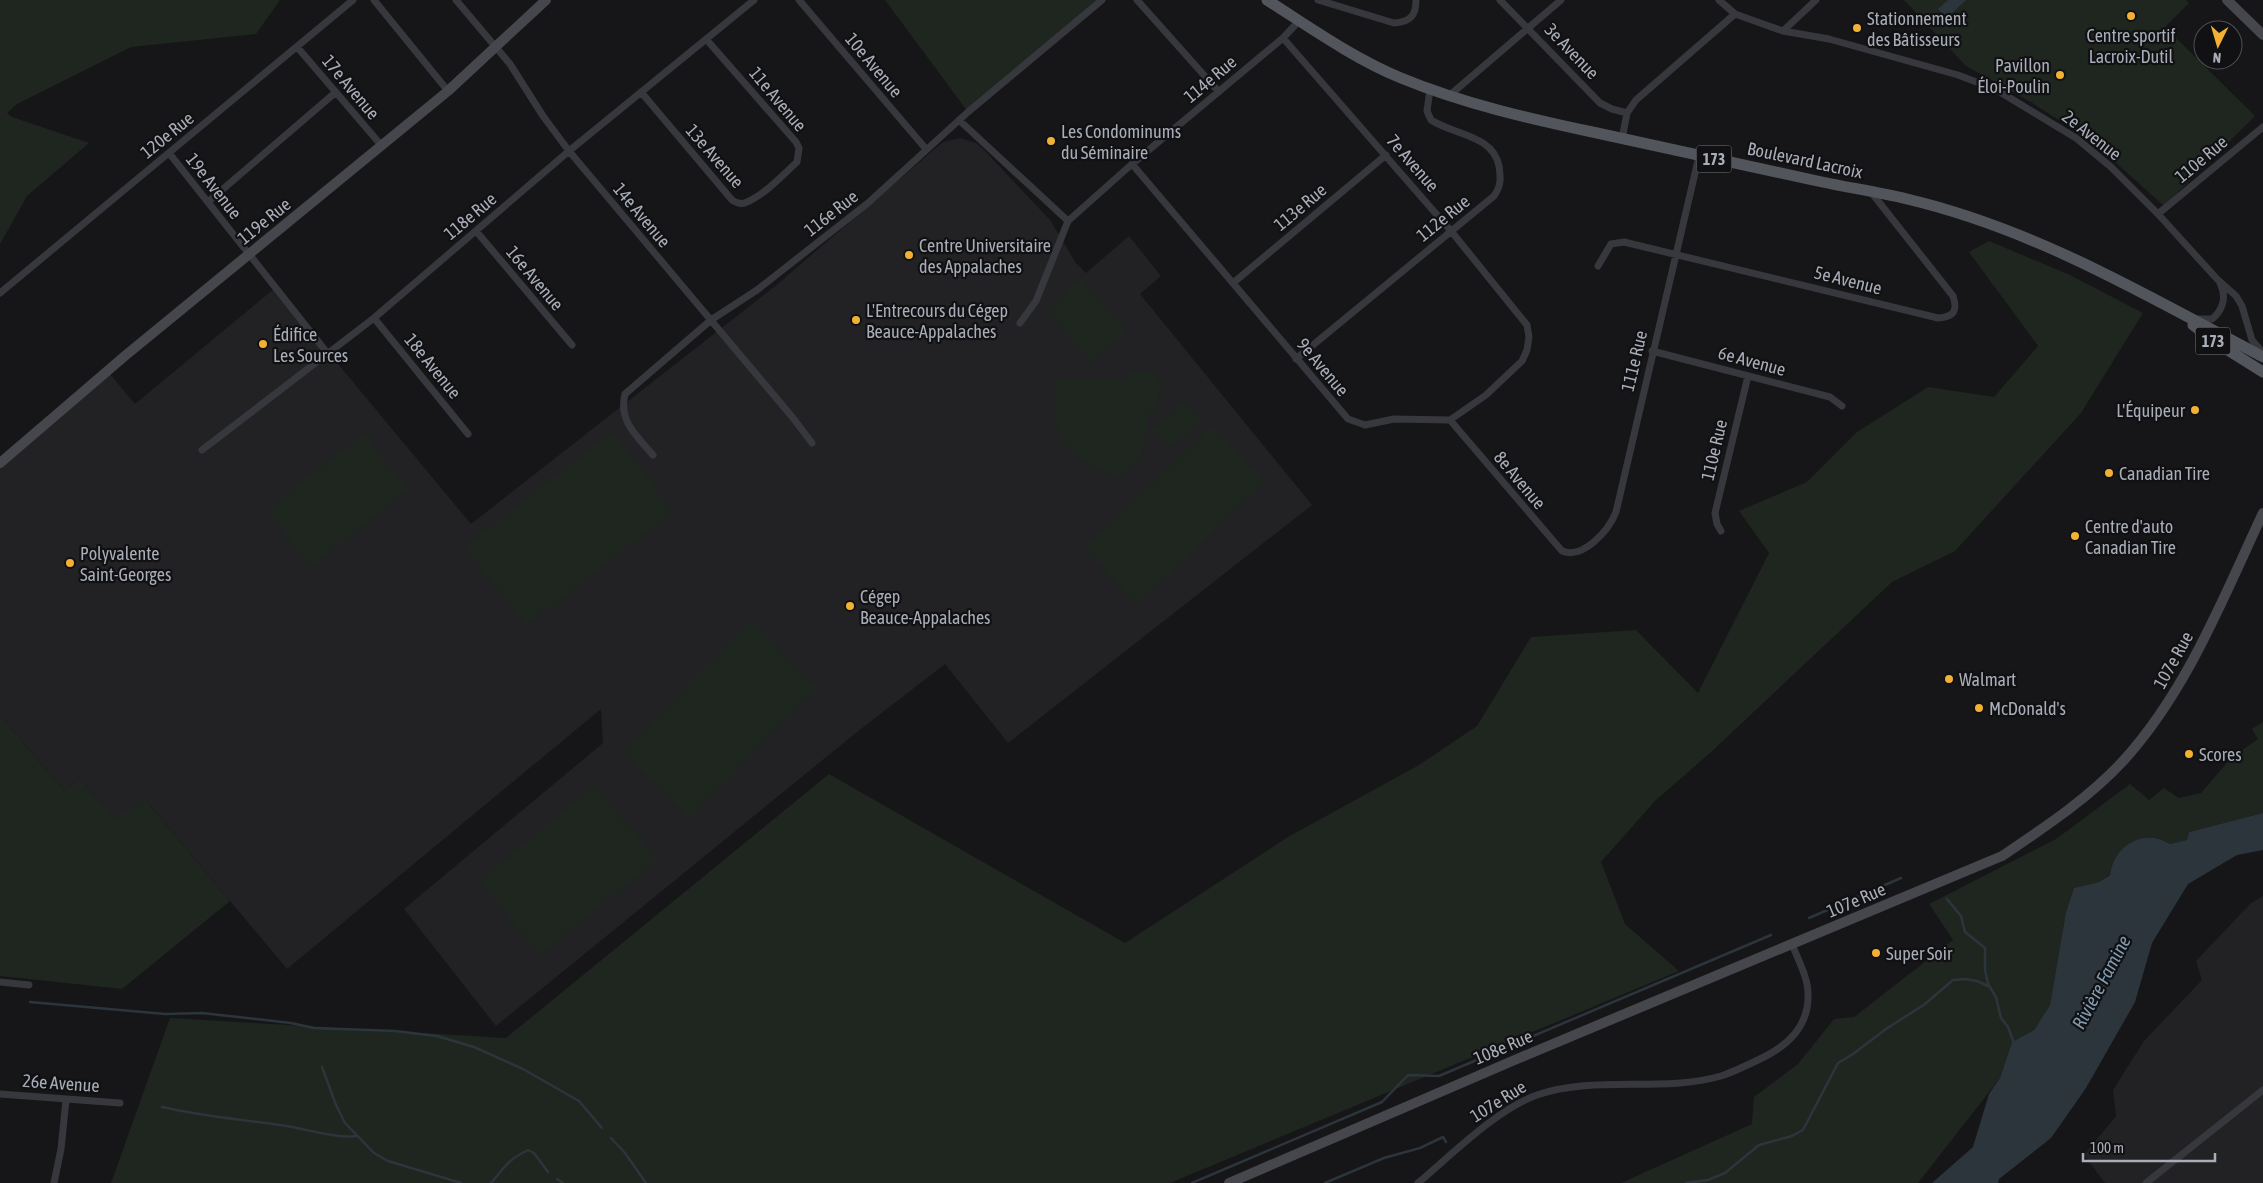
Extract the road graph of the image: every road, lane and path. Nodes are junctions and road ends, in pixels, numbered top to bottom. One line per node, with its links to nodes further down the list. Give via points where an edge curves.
1 (353, 0): 25 (street, 120e Rue)
2 (374, 0): 27 (street)
3 (456, 0): 24 (street, 14e Avenue)
4 (546, 0): 24 (main road, 119e Rue)
5 (754, 0): 22 (street, 118e Rue)
6 (799, 0): 37 (street, 10e Avenue)
7 (1102, 0): 33 (street, 116e Rue)
8 (1137, 0): 30 (street)
9 (1267, 0): 18 (main road, Boulevard Lacroix / 173)
10 (1318, 0): 11 (street, via 1402,23 1411,18)
11 (1416, 0)
12 (1500, 0): 19 (street, 3e Avenue)
13 (1561, 0): 19 (street)
14 (1719, 0): 17 (street, 2e Avenue)
15 (1816, 0): 20 (street)
16 (2227, 0): 21 (main road)
17 (1735, 14): 20 (street, 2e Avenue); 32 (street, via 1636,100)
18 (1298, 22): 23 (street, 114e Rue); 26 (main road, Boulevard Lacroix / 173, via 1398,77)
19 (1528, 28): 31 (street); 32 (street, 3e Avenue, via 1600,103)
20 (1783, 31): 46 (street, 2e Avenue, via 1836,41 1958,75 1995,89 2076,138 2111,167)
21 (2263, 35)
22 (706, 38): 29 (street, 118e Rue); 43 (street, 11e Avenue, via 796,142 799,148 797,162)
23 (1283, 38): 30 (street, 114e Rue); 40 (street, 7e Avenue)
24 (495, 47): 27 (main road, 119e Rue); 38 (street, 14e Avenue, via 518,75)
25 (298, 48): 28 (street, 17e Avenue); 39 (street, 120e Rue)
26 (1430, 89): 31 (main road, Boulevard Lacroix / 173); 49 (street, 112e Rue, via 1427,111 1431,120 1484,143 1498,159 1501,176 1494,196)
27 (448, 91): 36 (main road, 119e Rue)
28 (336, 92): 36 (street, 17e Avenue); 45 (street)
29 (641, 92): 38 (street, 118e Rue); 43 (street, 13e Avenue, via 732,200 747,202)
30 (1219, 92): 42 (street, 114e Rue)
31 (1450, 96): 35 (main road, Boulevard Lacroix / 173, via 1494,110)
32 (1627, 113): 35 (street)
33 (959, 120): 37 (street, 116e Rue); 47 (street)
34 (2263, 127): 46 (street, 110e Rue)
35 (1622, 139): 41 (main road, Boulevard Lacroix / 173)
36 (381, 146): 51 (main road, 119e Rue)
37 (926, 149): 59 (street, 116e Rue, via 868,203 756,290)
38 (569, 152): 48 (street, 118e Rue); 59 (street, 14e Avenue)
39 (169, 153): 45 (street, 19e Avenue); 55 (street, 120e Rue)
40 (1386, 155): 49 (street, 7e Avenue); 54 (street, 113e Rue)
41 (1699, 156): 44 (main road, Boulevard Lacroix / 173); 50 (street, 111e Rue)
42 (1132, 164): 47 (street, 114e Rue); 54 (street, 9e Avenue)
43 (778, 181)
44 (1870, 192): 50 (street, 5e Avenue, via 1953,296 1956,310 1948,318); 56 (main road, Boulevard Lacroix / 173, via 1986,222 2051,248)
45 (208, 202): 51 (street, 19e Avenue)
46 (2158, 214): 53 (street, 2e Avenue)
47 (1068, 221): 60 (street, 114e Rue, via 1036,301)
48 (476, 231): 58 (street, 118e Rue); 61 (street, 16e Avenue)
49 (1451, 231): 65 (street, 112e Rue); 69 (street, 7e Avenue, via 1527,325 1529,337 1528,350 1522,361 1486,395)
50 (1675, 254): 52 (street, 5e Avenue, via 1617,242 1611,244); 62 (street, 111e Rue)
51 (248, 255): 63 (street, 19e Avenue); 74 (main road, 119e Rue)
52 (1598, 266)
53 (2217, 279): 57 (street, 2e Avenue, via 2223,290 2218,314 2206,320); 64 (street, 2e Avenue, via 2236,296 2252,340)
54 (1233, 283): 65 (street, 9e Avenue)
55 (0, 293)
56 (2166, 304): 57 (main road, Boulevard Lacroix); 66 (main road, Boulevard Lacroix / 173, via 2212,340)
57 (2189, 317): 64 (main road, Boulevard Lacroix)
58 (374, 318): 63 (street, 118e Rue); 70 (street, 18e Avenue)
59 (711, 320): 71 (street, 14e Avenue); 73 (street, 116e Rue, via 625,394 622,405 625,418)
60 (1020, 324)
61 (572, 345)
62 (1652, 351): 67 (street, 6e Avenue); 77 (street, 111e Rue, via 1612,522 1594,540)
63 (328, 354): 72 (street, 118e Rue)
64 (2263, 355)
65 (1296, 359): 69 (street, 9e Avenue, via 1339,410 1358,423 1365,425 1414,418)
66 (2263, 372)
67 (1748, 376): 68 (street, 6e Avenue, via 1830,397); 76 (street, 110e Rue, via 1715,513)
68 (1842, 406)
69 (1450, 420): 77 (street, 8e Avenue, via 1554,544 1562,551)
70 (468, 434)
71 (812, 444)
72 (202, 450)
73 (653, 454)
74 (0, 463)
75 (2263, 513): 78 (main road, 107e Rue, via 2177,689 2125,759 2101,782 2002,856)
76 (1721, 531)
77 (1572, 553)
78 (1792, 944): 86 (main road, 108e Rue); 87 (street, 107e Rue, via 1807,982 1806,1015 1794,1036 1776,1051 1721,1076 1580,1087 1535,1096 1488,1124)
79 (0, 982): 80 (street)
80 (29, 985)
81 (2263, 1090): 88 (street)
82 (0, 1094): 83 (street, 26e Avenue)
83 (66, 1100): 84 (street, 26e Avenue); 85 (street)
84 (120, 1103)
85 (54, 1183)
86 (1229, 1183)
87 (1418, 1183)
88 (2146, 1183)

